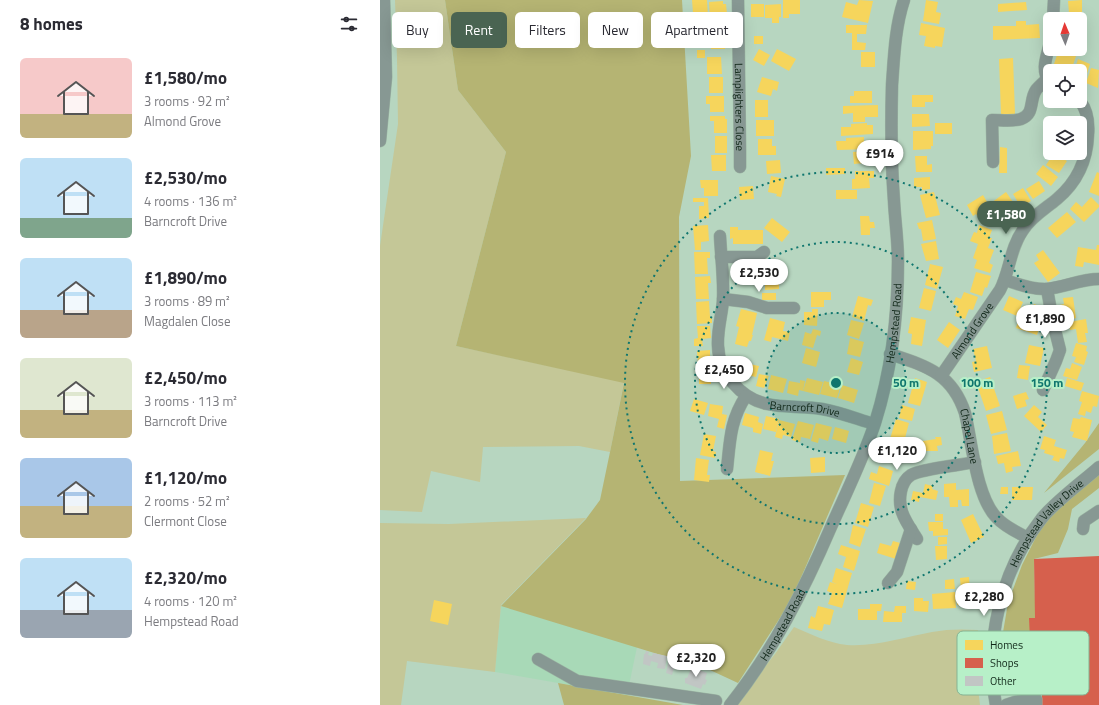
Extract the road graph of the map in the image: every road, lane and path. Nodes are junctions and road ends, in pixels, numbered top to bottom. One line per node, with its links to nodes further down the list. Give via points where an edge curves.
1 (384, 0): 9 (street, via 386,77)
2 (738, 0): 11 (street, Lamplighters Close)
3 (904, 0): 20 (street, Hempstead Road, via 897,30 892,96 892,173 898,261)
4 (1054, 0): 5 (street)
5 (1054, 12)
6 (1043, 85): 10 (street, via 1036,90 1030,110 1021,119 992,120)
7 (1084, 108): 8 (street, Almond Grove)
8 (1094, 131): 16 (street, Almond Grove, via 1084,162 1075,179 1064,193 1037,214 1023,229 1014,246)
9 (380, 141)
10 (993, 162)
11 (740, 166)
12 (720, 236): 14 (street, Barncroft Drive)
13 (764, 252): 14 (street, via 757,257)
14 (721, 257): 18 (street, Barncroft Drive)
15 (1099, 279): 17 (street)
16 (1005, 280): 17 (street); 21 (street, Almond Grove)
17 (1047, 289): 22 (street, via 1060,350)
18 (723, 299): 19 (street, via 748,302 767,308); 23 (street, Barncroft Drive, via 718,338 719,355 726,372)
19 (794, 308)
20 (890, 354): 21 (street, Chapel Lane, via 923,366); 24 (street, Hempstead Road)
21 (941, 376): 25 (street, Chapel Lane, via 957,394 963,407)
22 (1043, 390)
23 (746, 396): 24 (street, Barncroft Drive, via 768,405 822,409); 27 (street, via 735,417)
24 (874, 424): 37 (street, Hempstead Road, via 850,485 797,602)
25 (975, 462): 30 (street, Chapel Lane, via 980,487 991,512 1004,524); 31 (street, via 923,470 907,479 901,488 900,501 902,513 914,534 897,572)
26 (1099, 467): 30 (street, Hempstead Valley Drive, via 1048,511)
27 (727, 469)
28 (1099, 511): 29 (street, via 1084,521)
29 (1083, 529)
30 (1028, 538): 32 (street, Hempstead Valley Drive, via 1013,567)
31 (888, 583)
32 (995, 631)
33 (538, 660): 36 (street, via 577,681)
34 (631, 680): 36 (street, via 678,688)
35 (994, 695): 38 (street, Hempstead Valley Drive)
36 (719, 703)
37 (730, 705)
38 (996, 705)
39 (1006, 705): 40 (street, via 1036,699)
40 (1036, 705)

